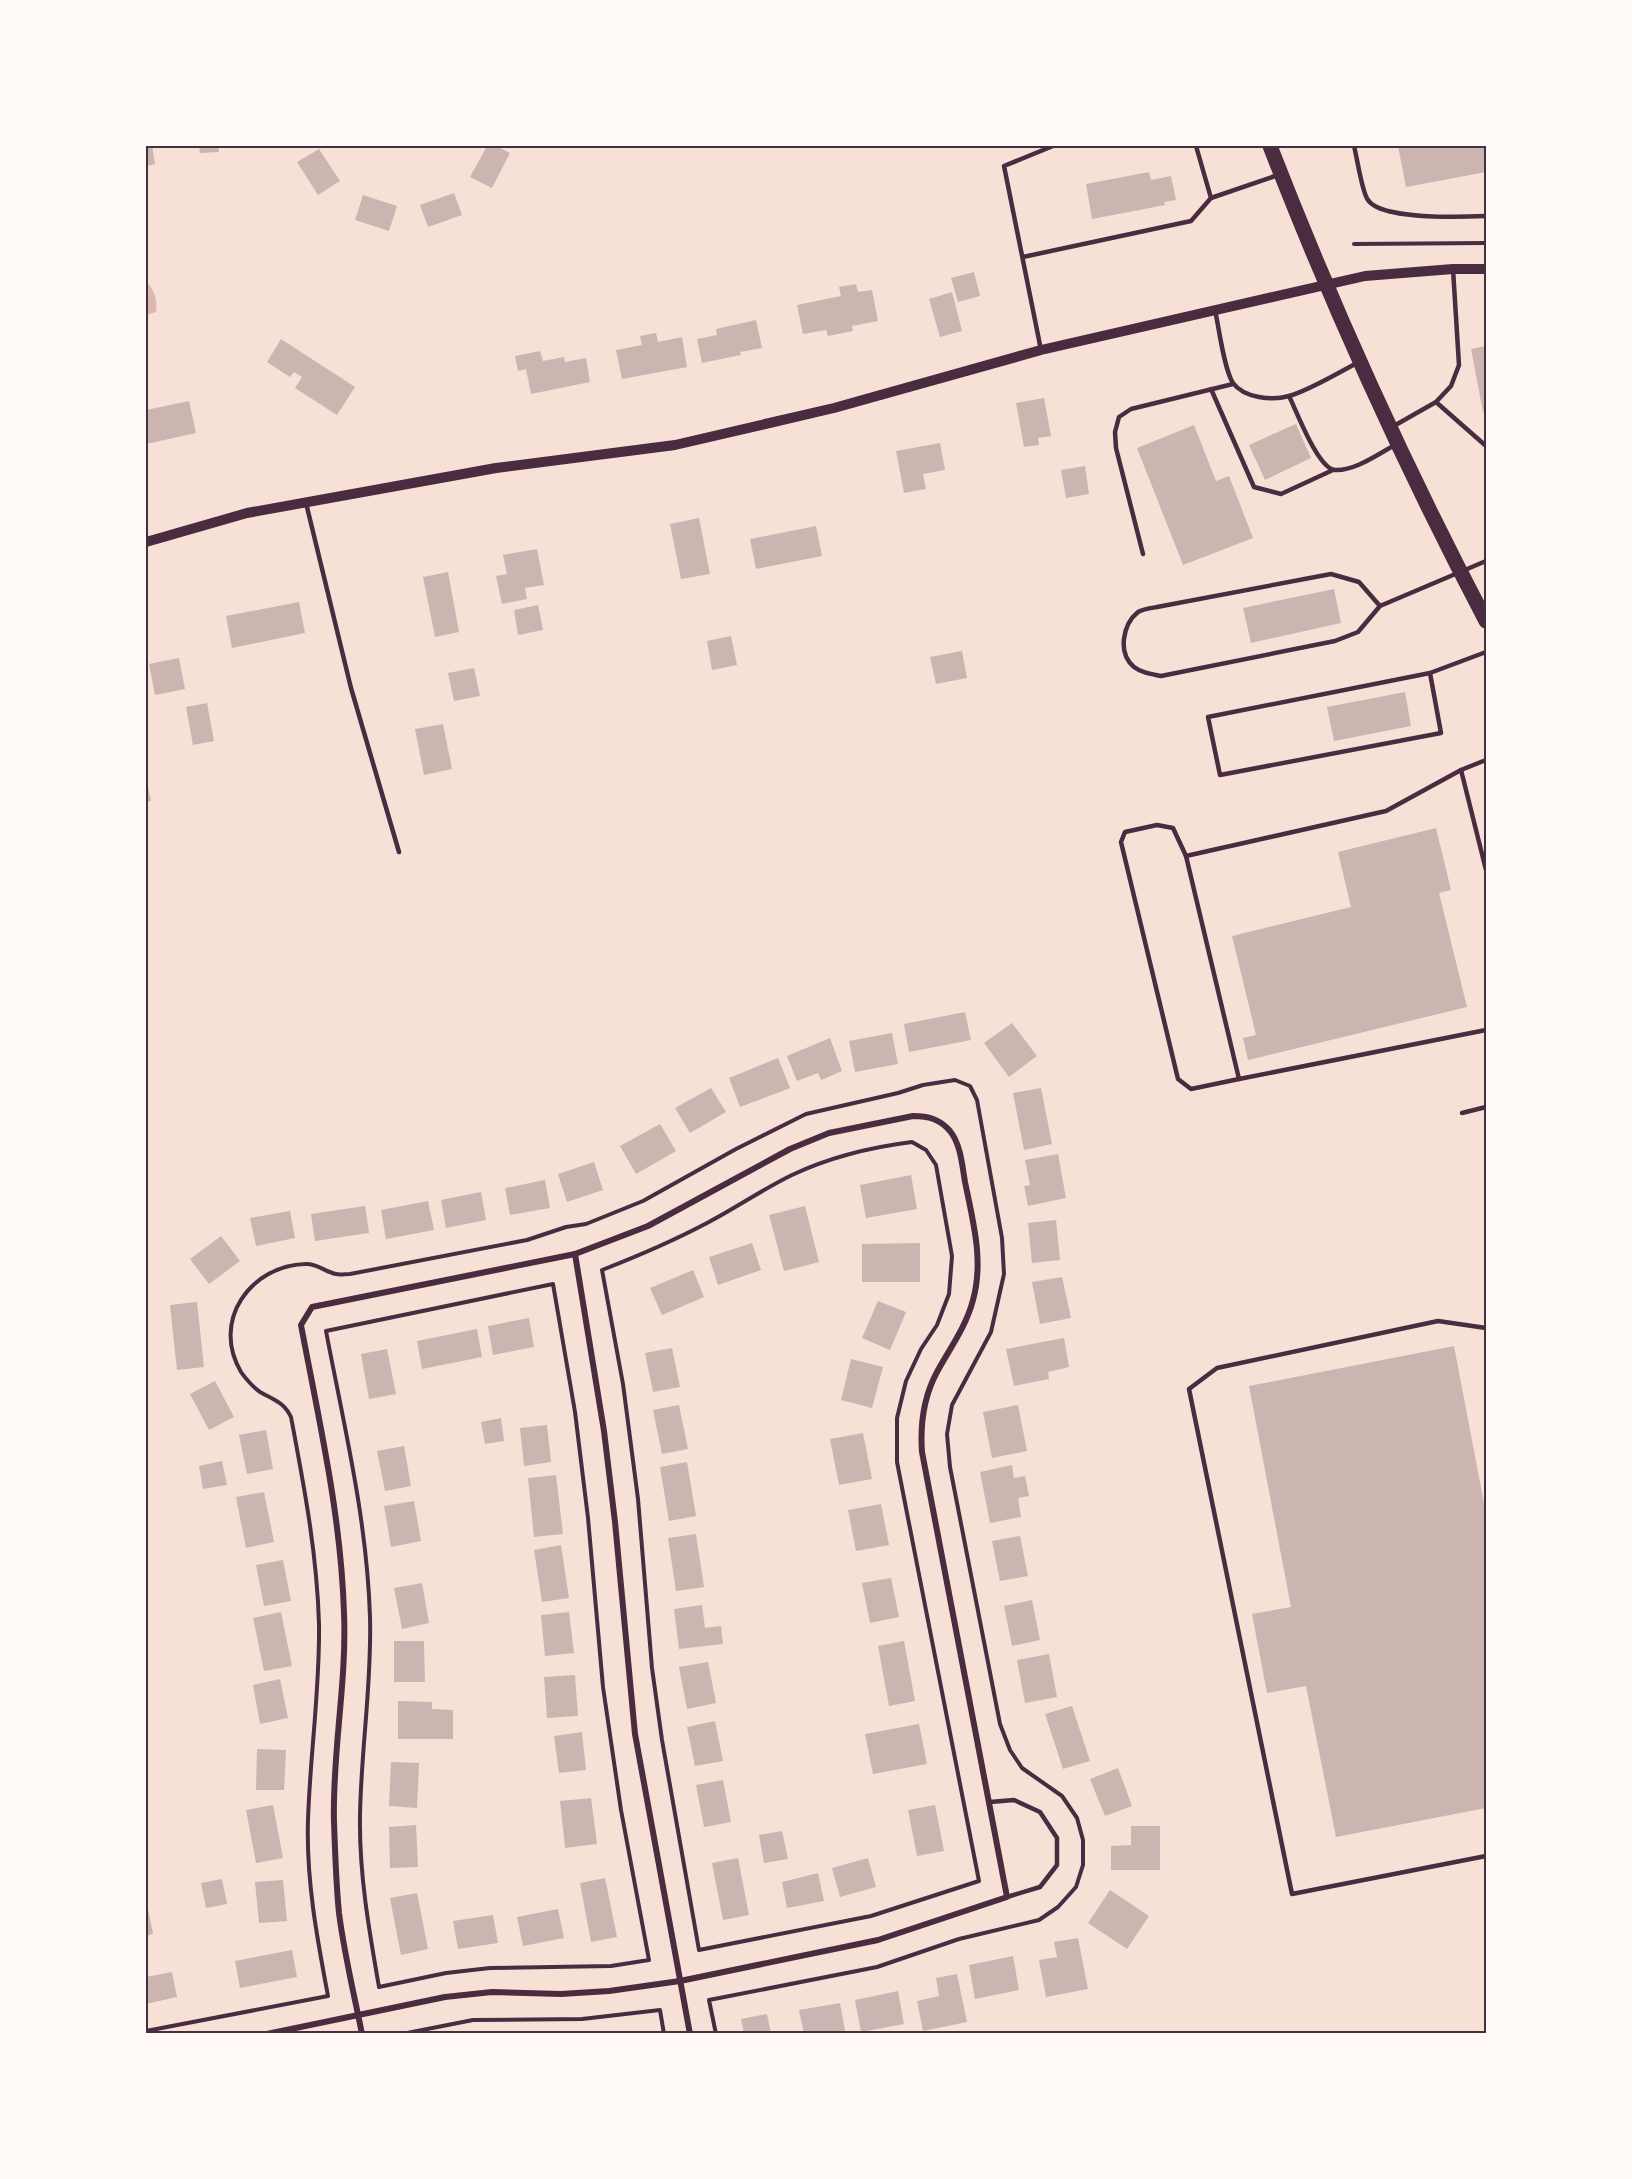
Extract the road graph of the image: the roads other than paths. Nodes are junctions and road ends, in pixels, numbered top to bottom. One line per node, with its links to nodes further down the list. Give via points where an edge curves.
1 (1053, 146): 8 (lane, via 1004,166)
2 (1196, 146): 6 (lane)
3 (1270, 146): 5 (main road)
4 (1354, 146): 7 (lane, via 1367,200 1380,210)
5 (1281, 174): 6 (lane); 11 (main road)
6 (1211, 198): 8 (lane, via 1191,221)
7 (1486, 216)
8 (1023, 257): 13 (lane)
9 (1453, 269): 10 (street); 11 (street, via 1365,276); 18 (lane, via 1459,365 1451,386)
10 (1486, 269)
11 (1325, 285): 12 (street); 14 (main road)
12 (1215, 310): 13 (street); 15 (lane)
13 (1041, 350): 23 (street, via 834,408 675,445 496,468)
14 (1359, 362): 17 (lane); 19 (main road)
15 (1233, 384): 16 (lane); 17 (lane, via 1256,396)
16 (1210, 390): 22 (lane, via 1254,487 1281,494); 25 (lane, via 1131,409 1119,417 1114,432 1116,447)
17 (1289, 396): 22 (lane, via 1318,457)
18 (1436, 402): 19 (lane); 21 (lane)
19 (1390, 428): 20 (main road)
20 (1398, 444): 22 (lane, via 1353,466); 27 (main road)
21 (1486, 446)
22 (1333, 470)
23 (306, 503): 24 (street, via 247,513); 34 (lane, via 351,688)
24 (146, 542)
25 (1143, 554)
26 (1486, 561): 27 (lane)
27 (1461, 573): 28 (lane); 29 (main road)
28 (1380, 606): 28 (lane, via 1359,582 1331,574 1140,611 1128,624 1123,638 1132,666 1161,676 1335,641 1358,632)
29 (1486, 621)
30 (1486, 652): 31 (lane)
31 (1430, 674): 31 (lane, via 1208,717 1220,775 1441,733)
32 (1486, 760): 33 (lane)
33 (1461, 770): 35 (lane, via 1386,811); 36 (lane)
34 (399, 852)
35 (1186, 856): 38 (lane); 38 (lane, via 1173,828 1157,825 1125,832 1120,842 1178,1078 1191,1089)
36 (1486, 870)
37 (1486, 1030): 38 (lane)
38 (1239, 1078)
39 (1486, 1107): 40 (lane)
40 (1462, 1113)
41 (576, 1254): 43 (street, via 648,1227 790,1149 829,1133 913,1116 940,1121 949,1130 958,1144 977,1240 978,1270 967,1321 936,1374 920,1425); 46 (street, via 604,1431 635,1734); 47 (street, via 312,1307 301,1325 340,1546 345,1662 334,1820 339,1913)
42 (1486, 1328): 44 (lane, via 1438,1321 1217,1368 1189,1389 1292,1894)
43 (990, 1802): 45 (street); 45 (lane, via 1014,1800 1040,1812 1057,1838 1057,1865 1040,1887)
44 (1486, 1856)
45 (1007, 1897): 46 (street, via 878,1940)
46 (680, 1980): 47 (street, via 609,1991 492,1992 445,1997); 50 (street)
47 (359, 2016): 48 (street); 49 (street)
48 (267, 2034)
49 (362, 2034)
50 (690, 2034)

